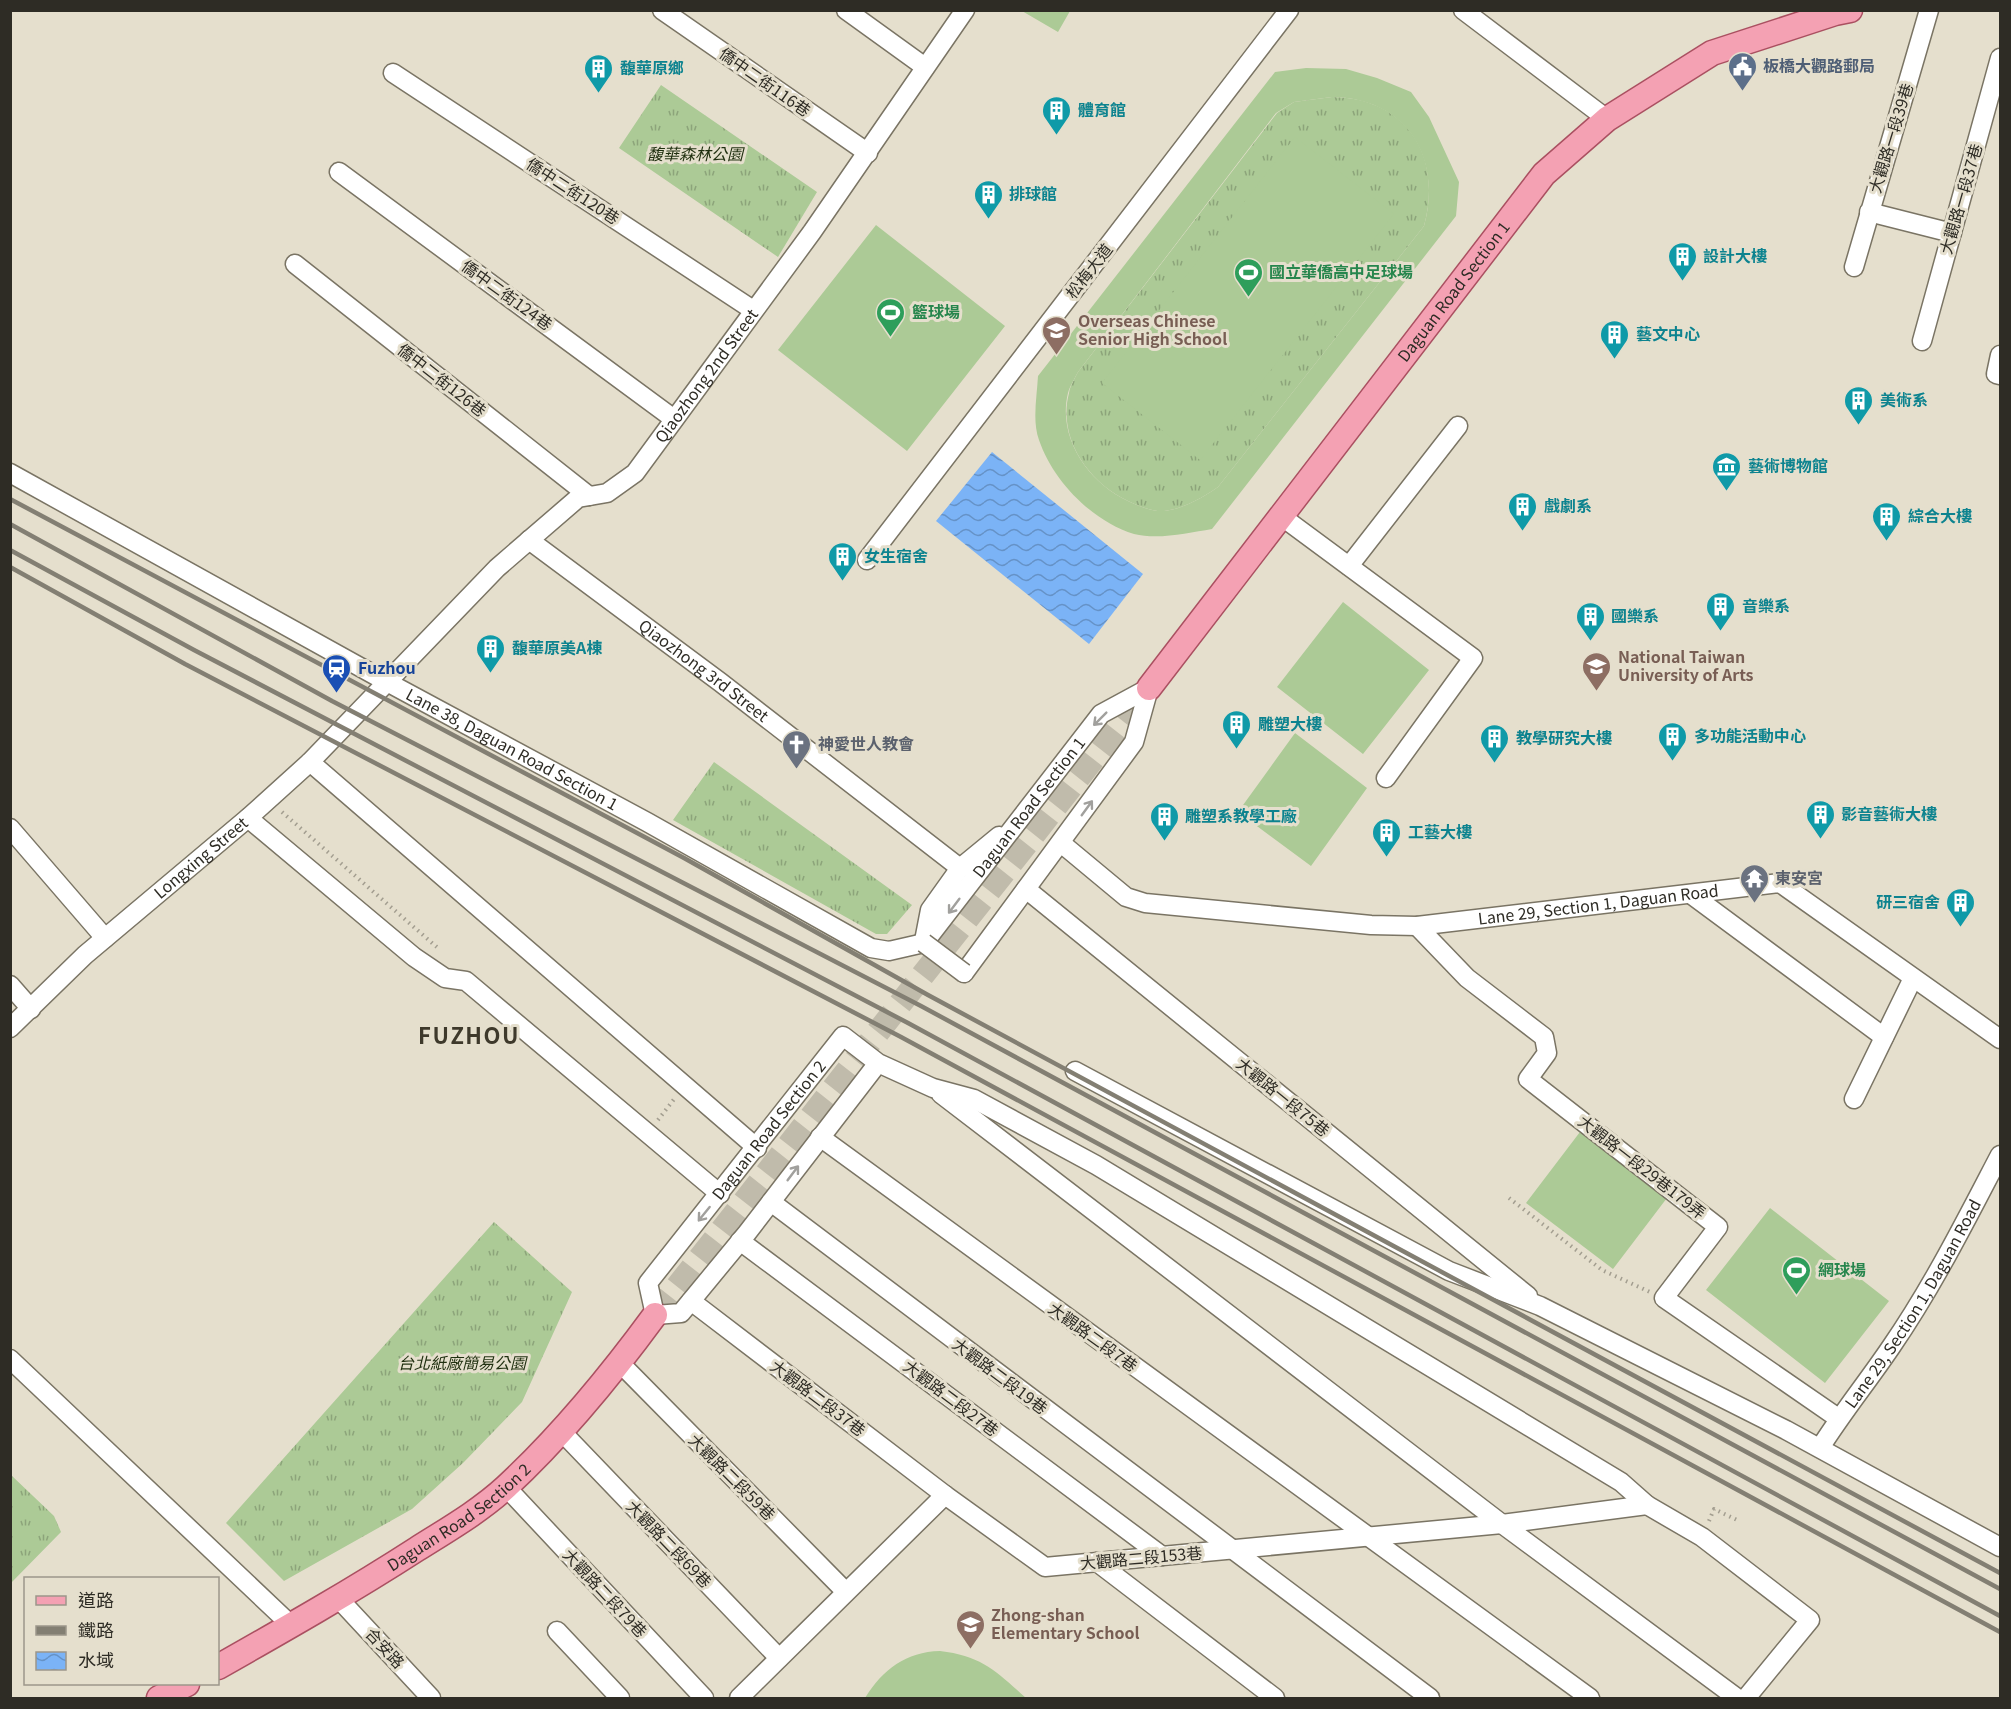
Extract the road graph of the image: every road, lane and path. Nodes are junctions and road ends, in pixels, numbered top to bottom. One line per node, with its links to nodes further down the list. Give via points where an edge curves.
1 (662, 10): 12 (street, 僑中二街116巷)
2 (846, 10): 9 (street)
3 (965, 10): 9 (street, Qiaozhong 2nd Street)
4 (1289, 10): 28 (street, 松梅大道)
5 (1463, 10): 11 (street)
6 (1850, 10): 11 (main road, Daguan Road Section 1, via 1712,53)
7 (1929, 10): 14 (street, 大觀路一段39巷)
8 (2001, 58): 15 (street, 大觀路一段37巷)
9 (925, 67): 12 (street, Qiaozhong 2nd Street)
10 (393, 73): 18 (street, 僑中二街120巷)
11 (1607, 119): 26 (main road, Daguan Road Section 1, via 1544,174)
12 (868, 153): 18 (street, Qiaozhong 2nd Street)
13 (339, 172): 22 (street, 僑中二街124巷)
14 (1869, 212): 15 (street); 17 (street, 大觀路一段39巷)
15 (1952, 233): 19 (street, 大觀路一段37巷)
16 (295, 264): 25 (street, 僑中二街126巷)
17 (1854, 267)
18 (753, 310): 22 (street, Qiaozhong 2nd Street)
19 (1922, 341)
20 (2001, 356): 21 (street)
21 (1998, 374)
22 (674, 419): 25 (street, Qiaozhong 2nd Street, via 635,473 606,493)
23 (1458, 426): 29 (street)
24 (10, 473): 30 (street, Lane 38, Daguan Road Section 1)
25 (589, 496): 27 (street, Qiaozhong 2nd Street, via 579,498)
26 (1281, 516): 29 (street); 31 (main road, Daguan Road Section 1)
27 (529, 540): 30 (street, Qiaozhong 2nd Street, via 497,567); 39 (street, Qiaozhong 3rd Street)
28 (867, 560)
29 (1349, 566): 33 (street, via 1473,658)
30 (387, 682): 32 (street, Longxing Street); 44 (street, Lane 38, Daguan Road Section 1, via 871,948 889,951)
31 (1149, 688): 37 (street, Daguan Road Section 1, one-way to 37, via 1101,714); 38 (street, Daguan Road Section 1, one-way to 31, via 1134,742)
32 (310, 762): 34 (street, Longxing Street); 54 (street)
33 (1386, 778)
34 (268, 800): 35 (street, Longxing Street); 45 (path)
35 (248, 818): 43 (street, Longxing Street); 57 (street, via 414,957 445,978 466,981)
36 (10, 828): 43 (street)
37 (1009, 832): 39 (street, via 994,837); 44 (street, Daguan Road Section 1, one-way to 44)
38 (1061, 843): 40 (street, Daguan Road Section 1); 42 (street, Lane 29, Section 1, Daguan Road, via 1126,897 1145,903 1371,926)
39 (960, 868): 44 (street, via 930,910)
40 (1026, 889): 44 (street, Daguan Road Section 1, bridge, via 964,973); 67 (street, 大觀路一段75巷)
41 (1692, 895): 42 (street, Lane 29, Section 1, Daguan Road); 46 (street, Lane 29, Section 1, Daguan Road, via 1780,883); 50 (street)
42 (1417, 926): 65 (street, 大觀路一段29巷179弄, via 1467,978 1544,1037 1547,1053 1528,1079 1718,1227)
43 (105, 938): 48 (street, Longxing Street)
44 (924, 943)
45 (440, 950)
46 (1912, 978): 50 (street); 51 (street, Lane 29, Section 1, Daguan Road)
47 (10, 985): 48 (street)
48 (31, 1008): 49 (street, Longxing Street)
49 (10, 1028)
50 (1884, 1037): 56 (street)
51 (2001, 1040)
52 (878, 1063): 55 (street); 58 (street); 59 (street, Daguan Road Section 2, via 843,1036)
53 (1076, 1071): 67 (street, via 1449,1271)
54 (685, 1086): 57 (path); 59 (street)
55 (933, 1088): 76 (street, via 974,1099 1096,1165 1621,1482); 78 (street)
56 (1854, 1099)
57 (647, 1133): 61 (street)
58 (820, 1137): 63 (street, one-way to 58); 80 (street, 大觀路二段7巷)
59 (757, 1148): 61 (street, Daguan Road Section 2)
60 (2001, 1155): 71 (street, Lane 29, Section 1, Daguan Road, via 1897,1337)
61 (720, 1194): 68 (street, Daguan Road Section 2, one-way to 68, via 648,1283)
62 (1509, 1198): 65 (path, via 1602,1270)
63 (771, 1202): 64 (street); 82 (street, 大觀路二段19巷)
64 (740, 1241): 66 (street); 83 (street, 大觀路二段27巷)
65 (1664, 1298): 71 (street)
66 (691, 1301): 68 (street, via 681,1313); 75 (street, 大觀路二段37巷)
67 (1540, 1306): 73 (street)
68 (655, 1315): 70 (main road, Daguan Road Section 2)
69 (10, 1359): 87 (street)
70 (620, 1363): 72 (main road, Daguan Road Section 2); 85 (street, 大觀路二段59巷)
71 (1838, 1418): 73 (street, Lane 29, Section 1, Daguan Road)
72 (560, 1430): 74 (main road, Daguan Road Section 2); 89 (street, 大觀路二段69巷)
73 (1820, 1448): 81 (street)
74 (506, 1488): 86 (main road, Daguan Road Section 2); 95 (street, 大觀路二段79巷)
75 (945, 1495): 84 (street, 大觀路二段153巷, via 1045,1567); 85 (street)
76 (1647, 1505): 78 (street, 大觀路二段153巷); 79 (street)
77 (1737, 1520): 79 (path, via 1714,1509)
78 (1502, 1524): 80 (street, 大觀路二段153巷); 100 (street)
79 (1702, 1537): 101 (street, via 1810,1620)
80 (1366, 1538): 82 (street, 大觀路二段153巷); 99 (street, 大觀路二段7巷)
81 (2001, 1547)
82 (1230, 1550): 83 (street, 大觀路二段153巷); 98 (street, 大觀路二段19巷)
83 (1162, 1556): 84 (street, 大觀路二段153巷)
84 (1097, 1562): 97 (street)
85 (845, 1592): 89 (street)
86 (338, 1598): 87 (main road, Daguan Road Section 2); 93 (street, 合安路)
87 (292, 1626): 90 (main road, Daguan Road Section 2)
88 (557, 1631): 94 (street)
89 (779, 1658): 96 (street)
90 (219, 1665)
91 (183, 1685): 92 (main road)
92 (159, 1698)
93 (431, 1698)
94 (620, 1698)
95 (704, 1698)
96 (739, 1698)
97 (1275, 1698)
98 (1430, 1698)
99 (1590, 1698)
100 (1737, 1698)
101 (1746, 1698)

